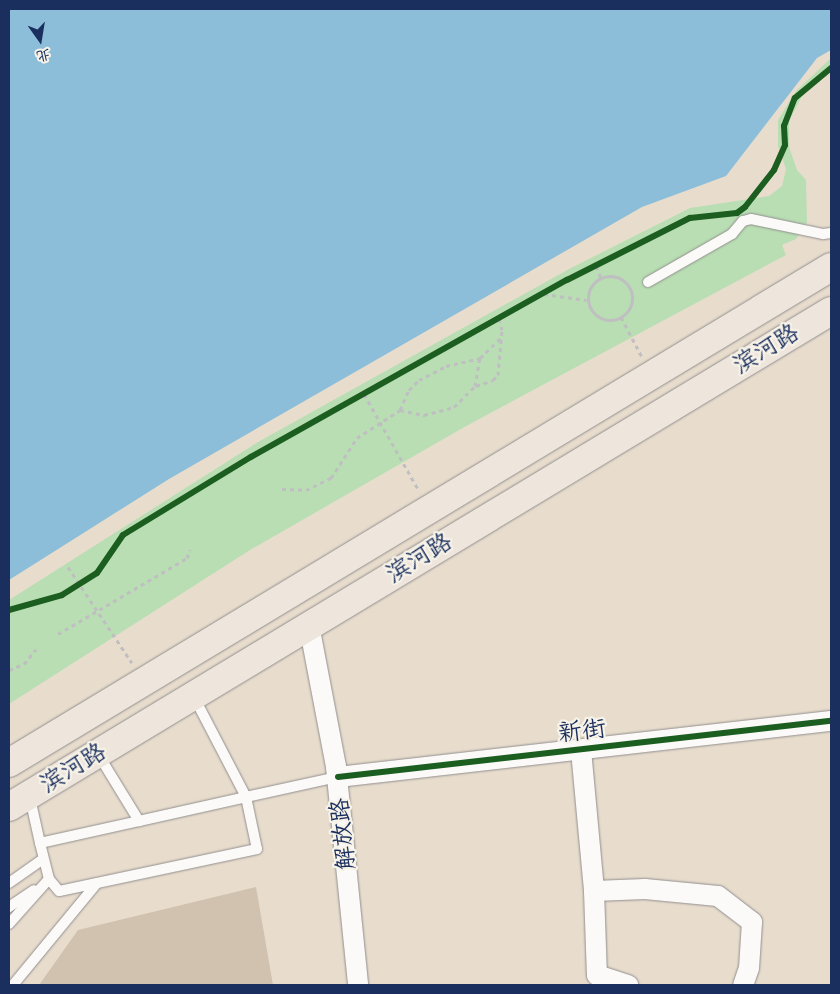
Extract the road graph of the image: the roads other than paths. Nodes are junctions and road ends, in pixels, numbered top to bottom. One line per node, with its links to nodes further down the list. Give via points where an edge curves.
1 (831, 233): 3 (lane, via 751,219 743,221 732,234)
2 (831, 267): 10 (main road, 滨河路)
3 (648, 282)
4 (831, 311): 5 (main road, 滨河路)
5 (309, 625): 6 (main road, 滨河路); 11 (street, 解放路)
6 (193, 695): 9 (main road, 滨河路); 12 (lane)
7 (831, 721): 8 (street, 新街)
8 (582, 750): 11 (street, 新街); 20 (street)
9 (97, 754): 13 (main road, 滨河路); 14 (lane)
10 (9, 763)
11 (338, 778): 12 (lane); 24 (street, 解放路)
12 (246, 798): 14 (lane); 19 (lane, via 257,849)
13 (19, 801): 15 (lane)
14 (139, 820): 15 (lane)
15 (40, 843): 16 (lane)
16 (44, 859): 17 (lane); 18 (lane)
17 (49, 879): 19 (lane, via 59,891); 21 (lane); 22 (lane)
18 (9, 883)
19 (97, 883): 23 (lane)
20 (594, 891): 25 (street, via 597,974); 26 (street, via 646,889 718,896 752,922 749,968)
21 (9, 907)
22 (9, 924)
23 (13, 985)
24 (358, 985)
25 (628, 985)
26 (743, 985)

